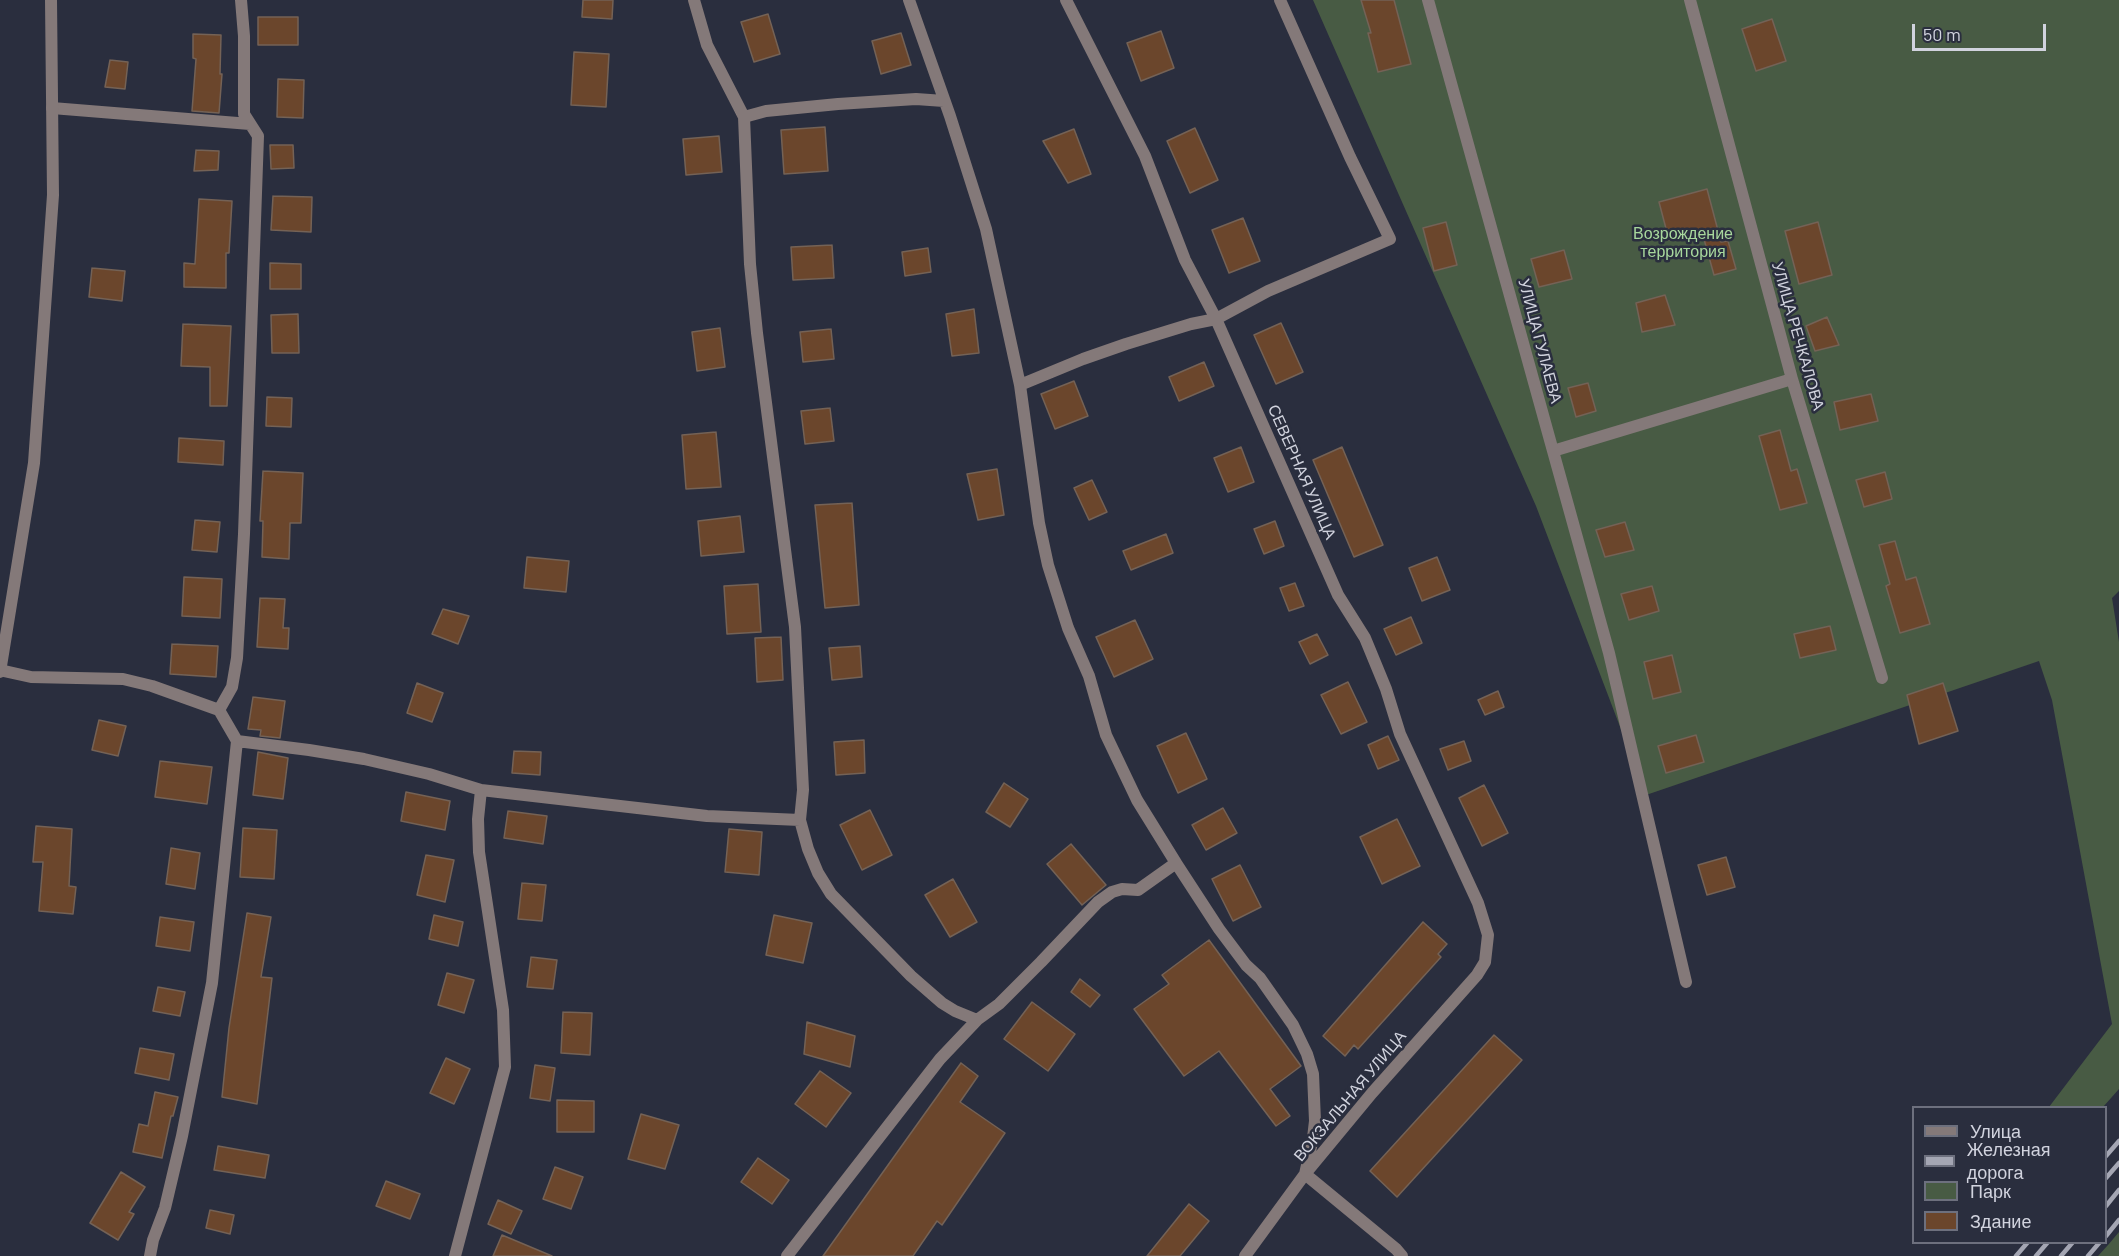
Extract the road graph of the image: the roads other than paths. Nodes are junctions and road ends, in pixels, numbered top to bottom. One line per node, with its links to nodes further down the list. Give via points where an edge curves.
1 (51, 0): 10 (street)
2 (241, 0): 12 (street, via 244,114)
3 (694, 0): 11 (street, via 706,45)
4 (909, 0): 9 (street)
5 (1066, 0): 13 (street, СЕВЕРНАЯ УЛИЦА, via 1145,156 1185,260)
6 (1280, 0): 13 (street, via 1390,239 1268,291)
7 (1428, 0): 16 (street, УЛИЦА ГУЛАЕВА)
8 (1690, 0): 14 (street, УЛИЦА РЕЧКАЛОВА)
9 (944, 101): 11 (street, via 838,104); 15 (street, via 986,229)
10 (52, 108): 12 (street); 17 (street, via 53,195 34,463)
11 (744, 117): 22 (street, via 750,264 795,627 803,790)
12 (250, 124): 19 (street, via 258,136 244,534 237,658 232,687)
13 (1216, 319): 15 (street, via 1126,344); 24 (street, СЕВЕРНАЯ УЛИЦА, via 1338,595 1365,639 1401,734 1478,903 1488,934)
14 (1792, 379): 16 (street); 18 (street, УЛИЦА РЕЧКАЛОВА)
15 (1020, 385): 23 (street, via 1039,523 1065,618 1119,764)
16 (1553, 451): 25 (street, УЛИЦА ГУЛАЕВА, via 1609,653)
17 (0, 671): 19 (street, via 123,679)
18 (1882, 678)
19 (219, 710): 20 (street)
20 (237, 741): 21 (street, via 364,759); 28 (street, via 212,983 182,1136)
21 (481, 790): 22 (street, via 707,816); 29 (street, via 479,852 502,1002 505,1067)
22 (800, 820): 26 (street, via 818,873 831,894 942,1003)
23 (1176, 863): 26 (street, via 1138,890 1112,892 1098,902 1008,996); 27 (street, via 1219,929 1293,1025 1307,1054 1315,1121)
24 (1485, 962): 27 (street, ВОКЗАЛЬНАЯ УЛИЦА)
25 (1686, 982)
26 (977, 1020): 30 (street, via 940,1059)
27 (1305, 1174): 31 (street, ВОКЗАЛЬНАЯ УЛИЦА); 32 (street)
28 (150, 1256)
29 (455, 1256)
30 (787, 1256)
31 (1245, 1256)
32 (1402, 1256)

